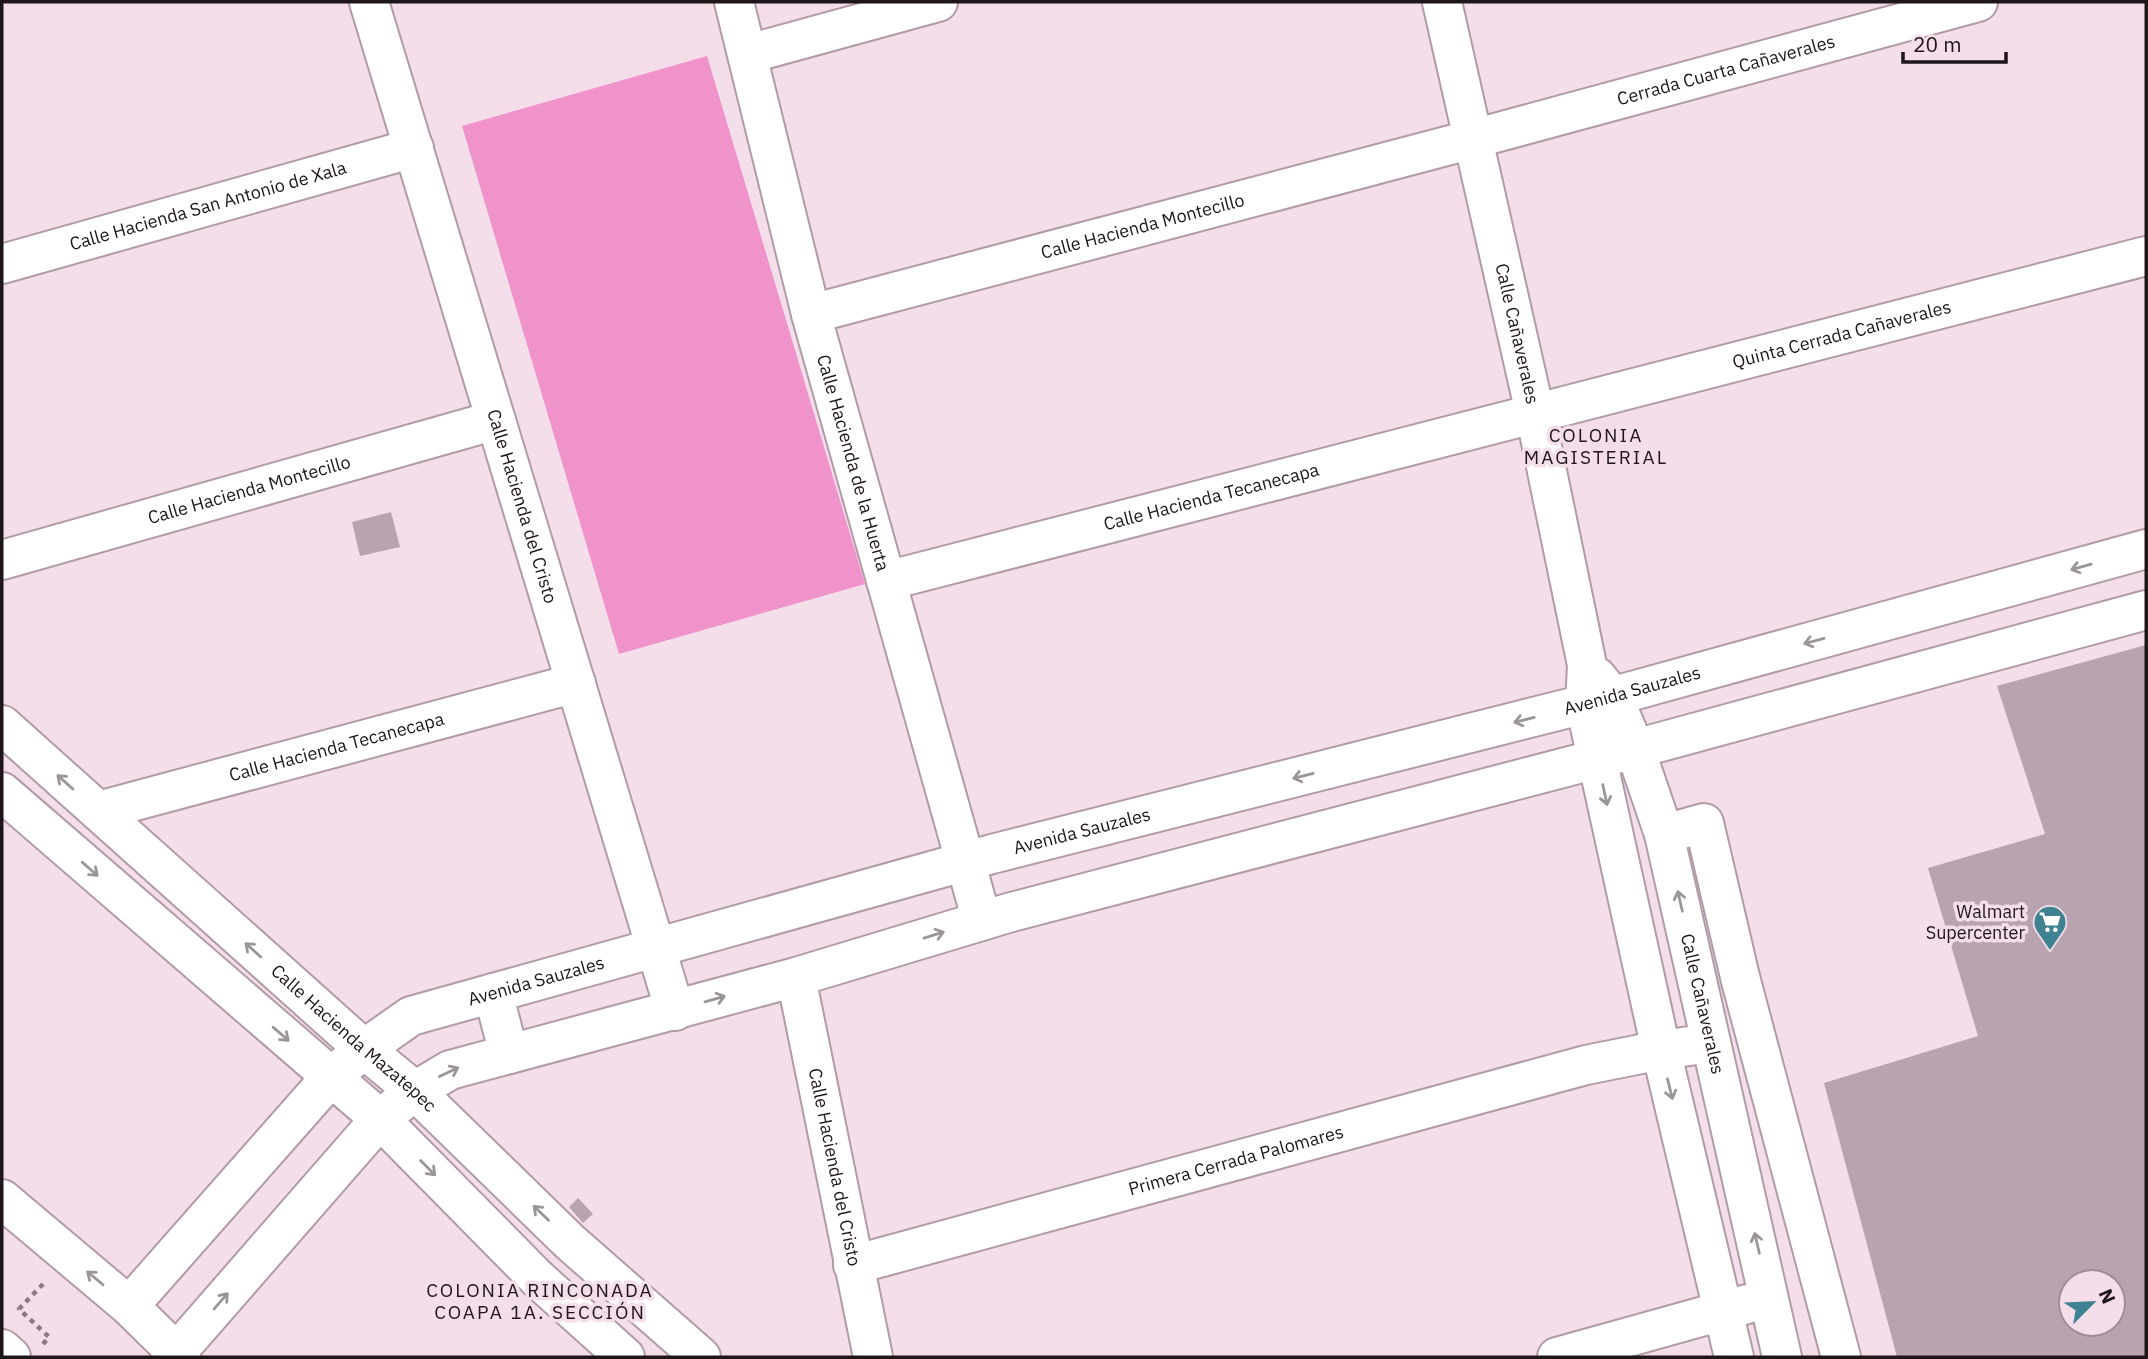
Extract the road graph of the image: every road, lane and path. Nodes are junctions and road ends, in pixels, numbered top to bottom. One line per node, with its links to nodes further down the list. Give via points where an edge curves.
1 (369, 2): 8 (main road, Calle Hacienda del Cristo)
2 (734, 2): 6 (main road, Calle Hacienda de la Huerta)
3 (938, 2): 6 (main road)
4 (1442, 2): 7 (main road, Calle Cañaverales)
5 (1978, 2): 7 (main road, Cerrada Cuarta Cañaverales)
6 (748, 54): 11 (main road, Calle Hacienda de la Huerta)
7 (1473, 139): 11 (main road, Calle Hacienda Montecillo); 12 (main road, Calle Cañaverales)
8 (414, 148): 10 (main road, Calle Hacienda San Antonio de Xala); 13 (main road, Calle Hacienda del Cristo)
9 (2146, 256): 12 (main road, Quinta Cerrada Cañaverales)
10 (2, 264)
11 (811, 314): 16 (main road, Calle Hacienda de la Huerta)
12 (1535, 413): 16 (main road, Calle Hacienda Tecanecapa); 21 (main road, Calle Cañaverales, via 1587,665)
13 (496, 420): 15 (main road, Calle Hacienda Montecillo); 20 (main road, Calle Hacienda del Cristo)
14 (2146, 549): 18 (main road, Avenida Sauzales, one-way to 18)
15 (2, 560)
16 (886, 581): 28 (main road, Calle Hacienda de la Huerta)
17 (2146, 610): 19 (main road)
18 (1870, 626): 19 (main road); 21 (main road, Avenida Sauzales, one-way to 21)
19 (1883, 681): 23 (main road)
20 (576, 683): 26 (main road, Calle Hacienda Tecanecapa); 31 (main road, Calle Hacienda del Cristo)
21 (1599, 701): 23 (main road, Calle Cañaverales); 24 (main road, Calle Cañaverales); 28 (main road, Avenida Sauzales, one-way to 28)
22 (2, 725): 26 (main road, Calle Hacienda Mazatepec, one-way to 22)
23 (1635, 749): 24 (main road); 27 (main road, Calle Cañaverales)
24 (1597, 758): 29 (main road); 38 (main road, Calle Cañaverales, one-way to 38)
25 (2, 792): 32 (main road, one-way to 32)
26 (98, 811): 30 (main road, Calle Hacienda Mazatepec)
27 (1664, 834): 36 (main road, Calle Cañaverales, one-way to 27); 61 (main road, via 1704,823 1740,978)
28 (966, 862): 29 (main road, Calle Hacienda de la Huerta); 31 (main road, Avenida Sauzales)
29 (982, 920): 33 (main road, one-way to 29)
30 (225, 925): 32 (main road); 37 (main road, Calle Hacienda Mazatepec, one-way to 30)
31 (656, 946): 34 (main road, Avenida Sauzales); 35 (main road, Calle Hacienda del Cristo)
32 (194, 958): 40 (main road, one-way to 40)
33 (796, 977): 35 (main road, one-way to 33); 45 (main road, Calle Hacienda del Cristo)
34 (493, 993): 37 (main road, Avenida Sauzales, via 411,1016); 39 (main road)
35 (675, 1011): 39 (main road)
36 (1711, 1043): 38 (main road, Primera Cerrada Palomares); 47 (main road, Calle Cañaverales, one-way to 36)
37 (364, 1049): 40 (main road, Avenida Sauzales); 41 (main road, Calle Hacienda Mazatepec)
38 (1661, 1050): 45 (main road, Primera Cerrada Palomares, via 1586,1065); 50 (main road, Calle Cañaverales, one-way to 50)
39 (509, 1054): 41 (main road, one-way to 39, via 450,1070)
40 (331, 1077): 42 (main road); 48 (main road, Avenida Sauzales)
41 (415, 1091): 42 (main road); 44 (main road, Calle Hacienda Mazatepec, one-way to 41)
42 (380, 1119): 46 (main road, one-way to 46); 53 (main road, one-way to 42)
43 (2, 1199): 48 (main road, one-way to 43)
44 (570, 1242): 46 (main road); 56 (main road, Calle Hacienda Mazatepec)
45 (870, 1260): 57 (main road, Calle Hacienda del Cristo)
46 (538, 1279): 55 (main road)
47 (1769, 1298): 50 (main road); 60 (main road, Calle Cañaverales)
48 (129, 1306): 53 (main road)
49 (19, 1309): 51 (path)
50 (1724, 1310): 58 (main road); 59 (main road, Calle Cañaverales)
51 (49, 1337)
52 (2, 1349): 54 (main road)
53 (179, 1355)
54 (11, 1357)
55 (625, 1357)
56 (701, 1357)
57 (873, 1357)
58 (1558, 1357)
59 (1734, 1357)
60 (1782, 1357)
61 (1841, 1357)

